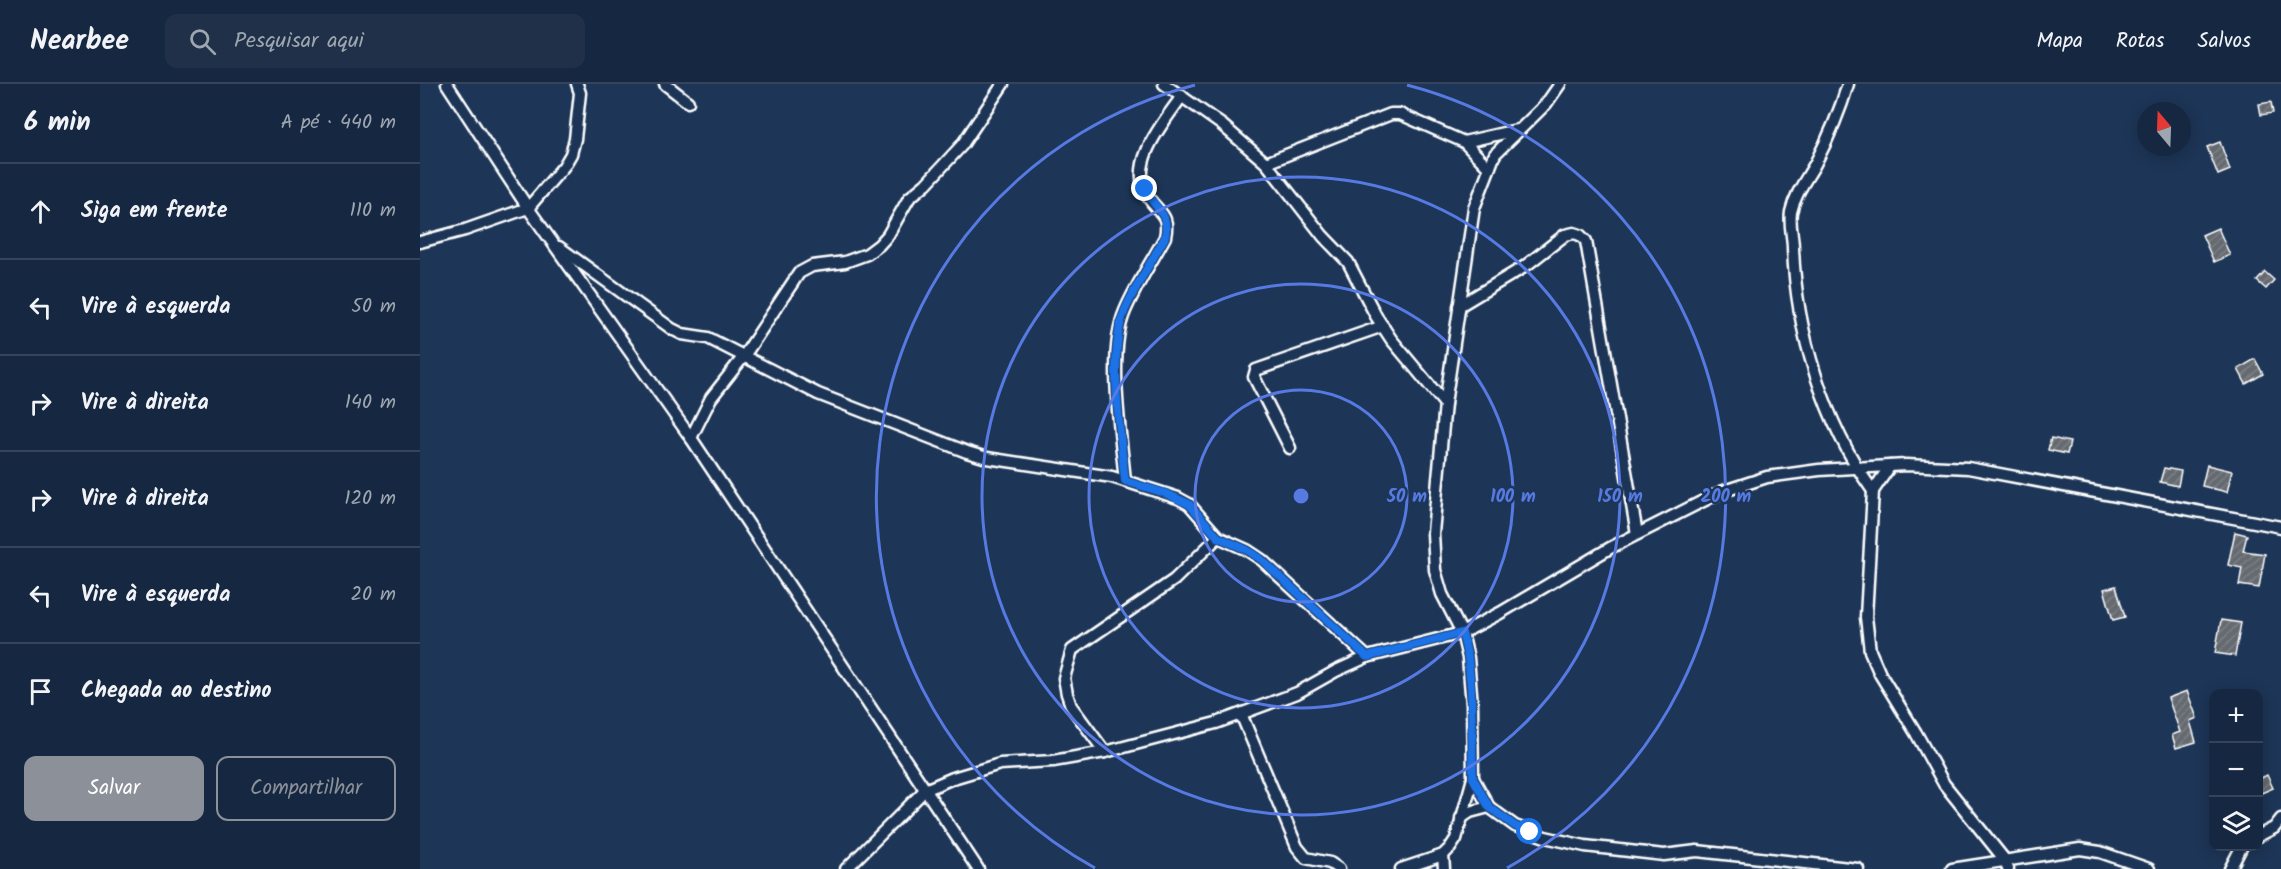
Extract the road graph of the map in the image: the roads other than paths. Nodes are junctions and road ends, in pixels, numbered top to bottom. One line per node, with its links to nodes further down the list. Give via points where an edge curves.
1 (447, 84): 14 (street)
2 (577, 84): 14 (street, via 580,93 571,154)
3 (665, 84): 9 (street)
4 (1003, 84): 19 (street, via 962,145 909,198 884,240 867,254 845,262 812,266 800,273)
5 (1164, 84): 8 (street)
6 (1560, 84): 10 (street, via 1546,104)
7 (1848, 84): 24 (street, via 1815,164 1798,191 1790,223 1793,271 1807,345 1836,428)
8 (1182, 96): 12 (street); 25 (street, via 1153,138 1142,176 1149,197 1165,216 1167,227 1124,312 1117,346)
9 (688, 102)
10 (1519, 129): 11 (street); 13 (street, via 1495,154)
11 (1464, 142): 12 (street, via 1400,114 1391,114); 13 (street)
12 (1266, 163): 18 (street, via 1348,262)
13 (1489, 168): 17 (street, via 1474,208)
14 (528, 208): 15 (street); 16 (street)
15 (551, 241): 19 (street, via 672,329 708,339); 21 (street)
16 (420, 242)
17 (1459, 306): 20 (street); 28 (street, via 1524,267 1564,235 1574,233 1586,241)
18 (1383, 326): 20 (street); 22 (street, via 1256,370 1254,377)
19 (744, 356): 21 (street, via 711,398); 25 (street, via 818,394 967,452)
20 (1445, 404): 30 (street, via 1433,533 1442,594)
21 (691, 438): 35 (street)
22 (1290, 448)
23 (1890, 466): 24 (street); 26 (street); 27 (street, via 1968,468)
24 (1856, 468): 26 (street); 28 (street, via 1767,477 1721,492)
25 (1125, 481): 29 (street, via 1189,504)
26 (1873, 491): 42 (street, via 1866,616 1870,651 1944,784)
27 (2281, 527)
28 (1637, 534): 30 (street)
29 (1218, 537): 31 (street, via 1262,560); 33 (street, via 1174,580 1072,650 1064,678 1067,694 1071,706)
30 (1462, 633): 31 (street); 34 (street, via 1471,688)
31 (1367, 657): 32 (street, via 1297,693)
32 (1241, 714): 33 (street); 45 (street, via 1297,847 1306,858)
33 (1105, 752): 35 (street, via 1053,761 1000,764)
34 (1473, 778): 36 (street); 37 (street)
35 (925, 790): 43 (street); 44 (street)
36 (1489, 807): 37 (street); 48 (street, via 1523,829 1585,846 1664,855 1697,851)
37 (1461, 818): 41 (street, via 1456,839)
38 (2281, 819): 39 (street)
39 (2263, 834)
40 (2239, 851): 51 (street)
41 (1443, 855): 46 (street); 47 (street)
42 (2006, 864): 49 (street); 50 (street, via 2080,849)
43 (846, 869)
44 (978, 869)
45 (1339, 869)
46 (1401, 869)
47 (1444, 869)
48 (1858, 869)
49 (1952, 869)
50 (2149, 869)
51 (2230, 869)

